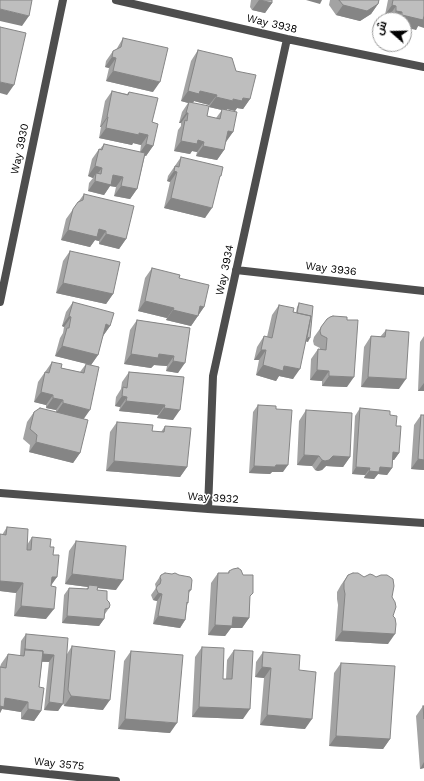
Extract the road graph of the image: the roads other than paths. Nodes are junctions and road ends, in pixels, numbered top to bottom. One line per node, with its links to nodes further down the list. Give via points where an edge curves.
1 (62, 0): 7 (street, Way 3930)
2 (116, 0): 3 (street, Way 3938)
3 (287, 39): 4 (street, Way 3938); 5 (street, Way 3934)
4 (424, 67)
5 (236, 270): 6 (street, Way 3936); 9 (street, Way 3934, via 213,376)
6 (424, 291)
7 (0, 302)
8 (0, 493): 9 (street, Way 3932)
9 (208, 509): 10 (street, Way 3932)
10 (424, 523)
11 (0, 769): 12 (street, Way 3575)
12 (116, 781)

